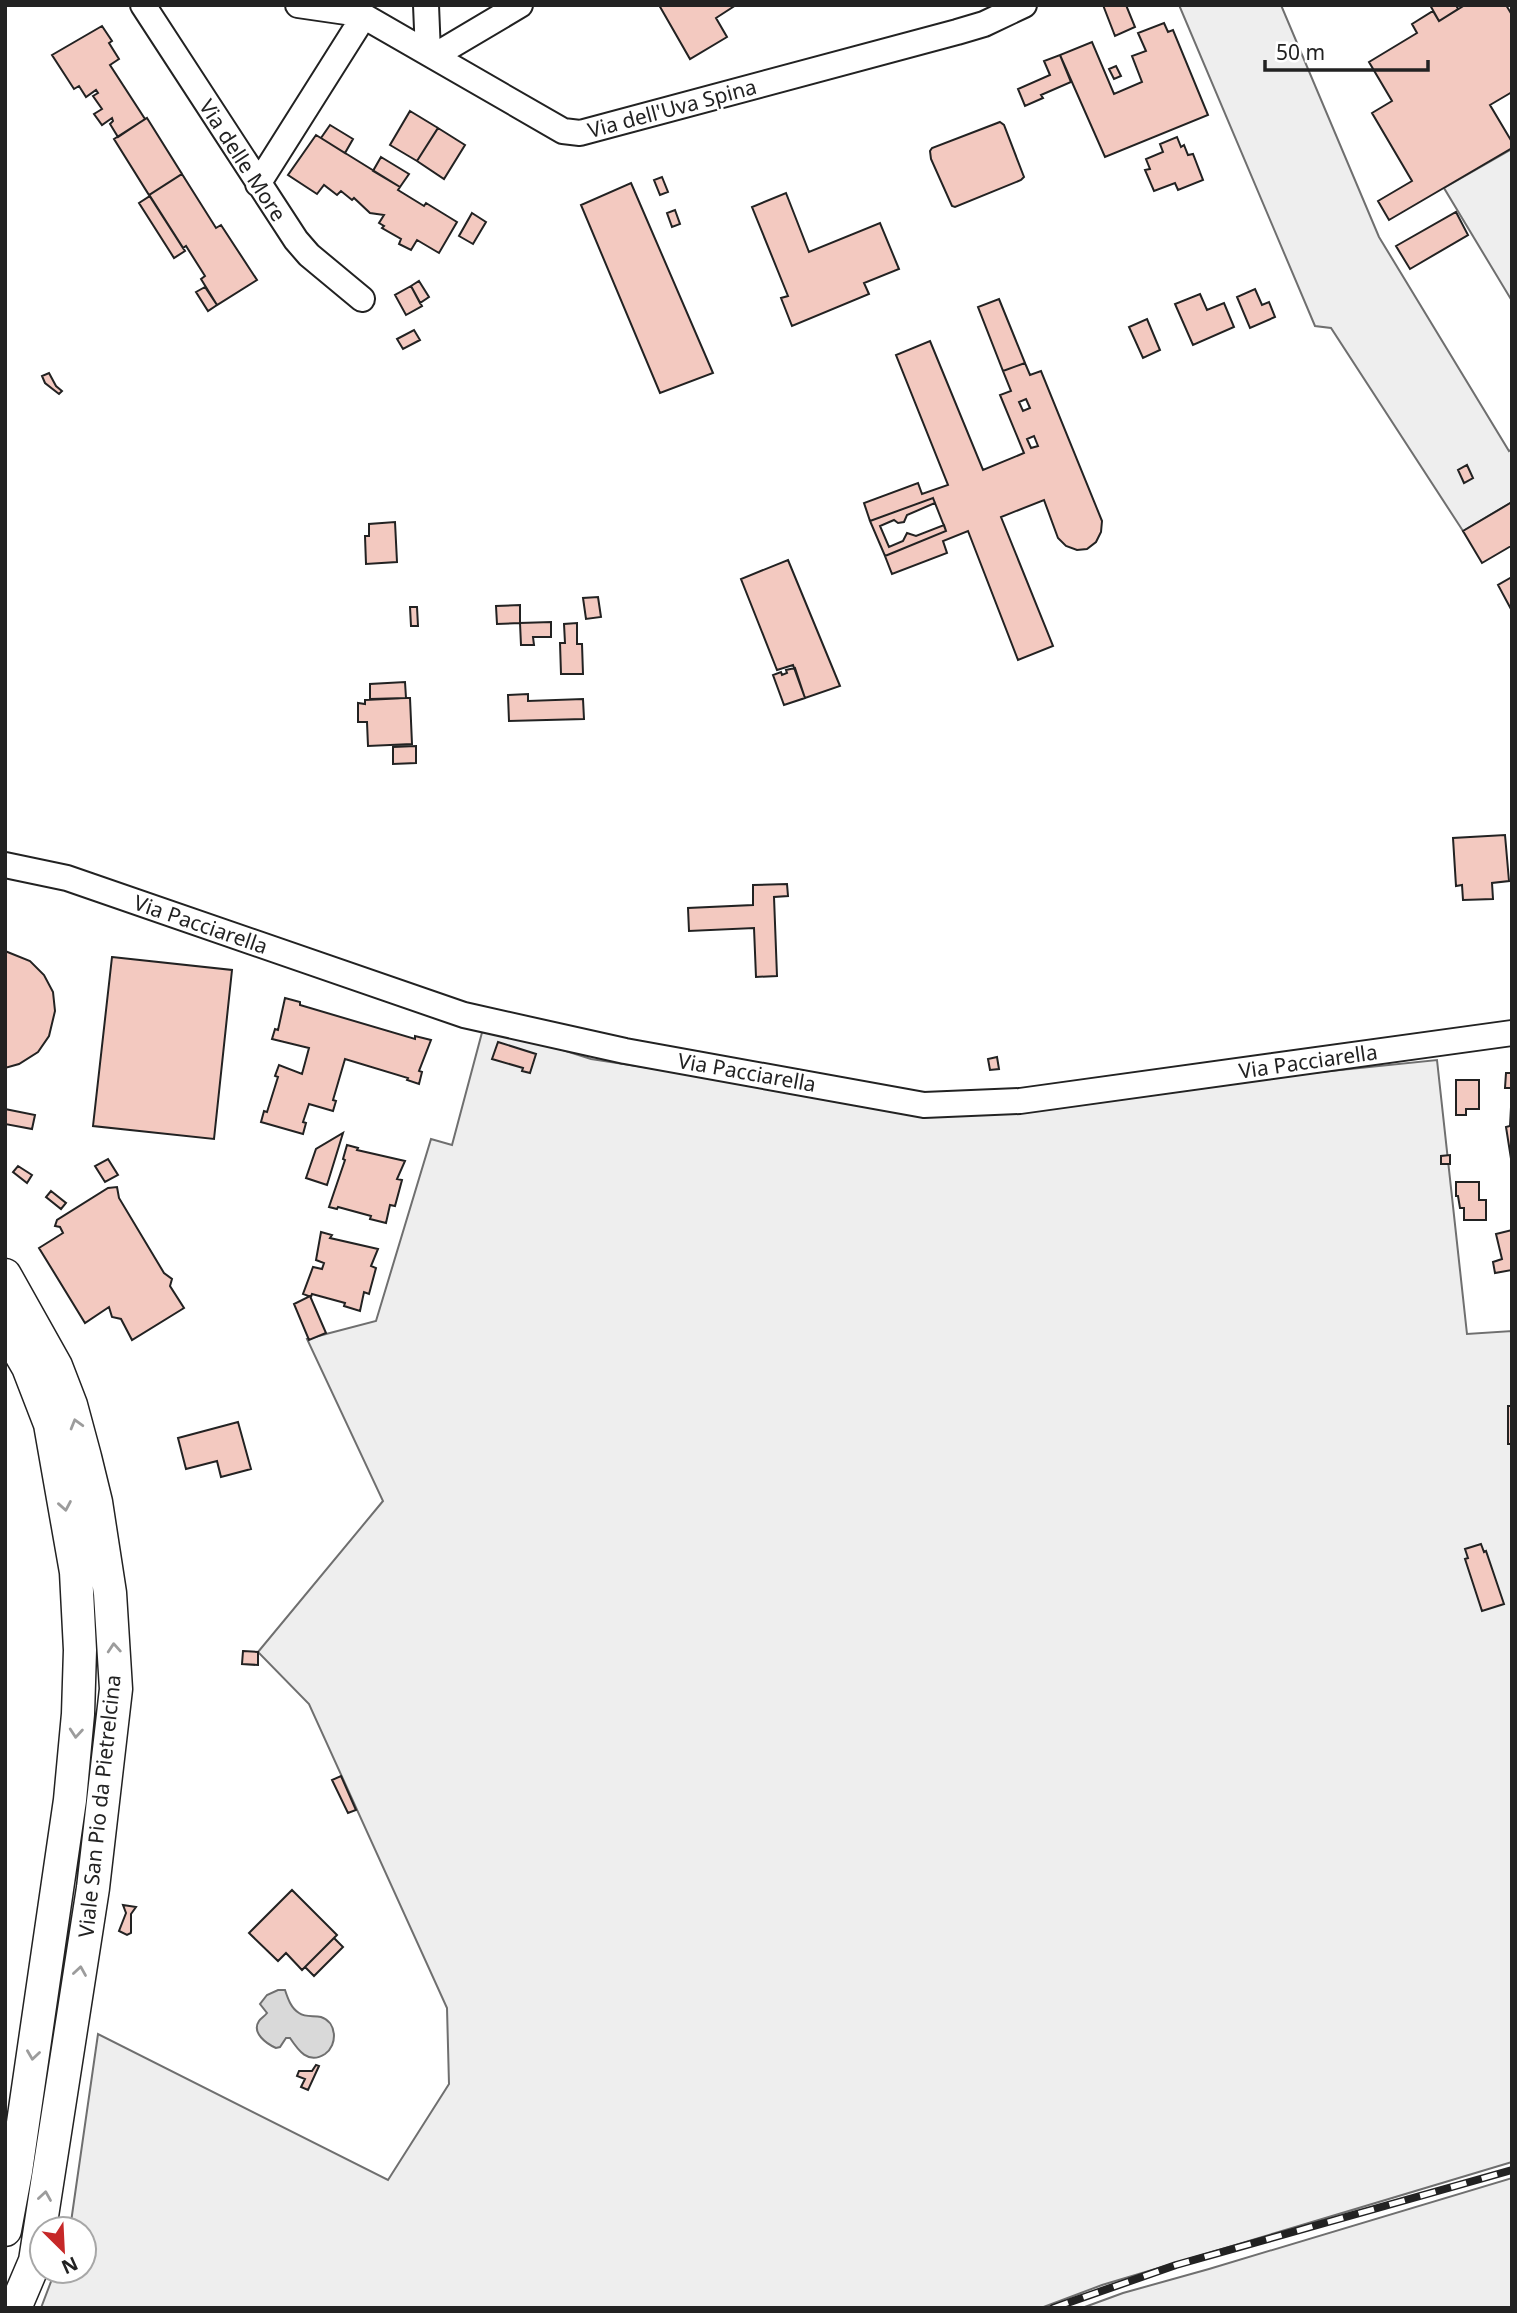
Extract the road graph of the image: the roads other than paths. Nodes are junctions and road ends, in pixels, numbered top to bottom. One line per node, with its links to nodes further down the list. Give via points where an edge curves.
1 (143, 5): 8 (street, Via delle More)
2 (299, 5): 6 (street, Via dell'Uva Spina)
3 (426, 5): 7 (street)
4 (520, 5): 7 (street)
5 (1024, 5): 7 (street, Via dell'Uva Spina, via 957,32 580,133 564,131)
6 (364, 16): 7 (street, Via dell'Uva Spina); 8 (street)
7 (431, 55)
8 (258, 184): 9 (street, Via delle More, via 309,255)
9 (362, 299)
10 (5, 864): 11 (street, Via Pacciarella, via 67,878 464,1015 625,1051 924,1105 1020,1101)
11 (1512, 1033)
12 (5, 1275): 15 (main road, Viale San Pio da Pietrelcina, one-way to 12, via 35,2261 93,1888 117,1689 110,1593 96,1502 71,1405)
13 (5, 1327): 14 (main road, Viale San Pio da Pietrelcina, one-way to 14, via 28,1367 50,1424 76,1572 80,1650 70,1800)
14 (5, 2230)
15 (15, 2308)

